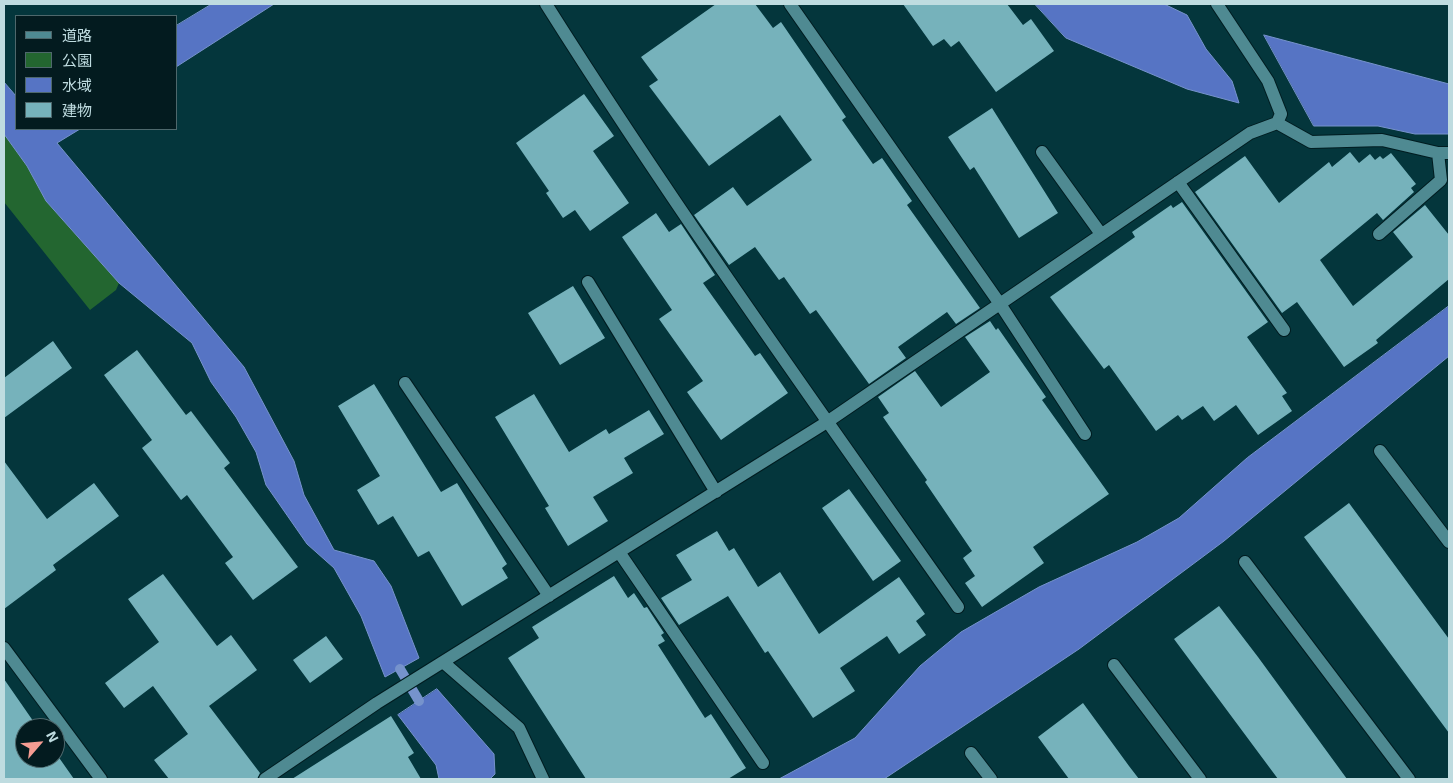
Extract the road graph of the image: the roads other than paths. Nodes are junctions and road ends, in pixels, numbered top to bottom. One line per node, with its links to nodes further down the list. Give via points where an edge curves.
1 (546, 4): 14 (street)
2 (790, 4): 11 (street)
3 (1217, 4): 4 (street, via 1268,81 1281,114)
4 (1277, 123): 6 (street, via 1311,142 1382,140); 7 (street, via 1250,133)
5 (1042, 152): 8 (street)
6 (1444, 153): 9 (street, via 1441,180)
7 (1178, 182): 8 (street); 12 (street)
8 (1101, 234): 11 (street)
9 (1379, 234)
10 (588, 282): 17 (street)
11 (1000, 304): 14 (street); 15 (street)
12 (1284, 330)
13 (404, 383): 21 (street)
14 (827, 422): 17 (street); 22 (street)
15 (1085, 434)
16 (1380, 451): 18 (street)
17 (716, 492): 19 (street)
18 (1449, 542)
19 (619, 552): 21 (street); 27 (street)
20 (1245, 562): 33 (street)
21 (549, 596): 24 (street)
22 (958, 607)
23 (4, 648): 28 (street)
24 (440, 664): 29 (street); 30 (street, via 520,728)
25 (1114, 666): 32 (street)
26 (971, 753): 31 (street)
27 (763, 763)
28 (101, 779)
29 (265, 779)
30 (544, 779)
31 (991, 779)
32 (1200, 779)
33 (1408, 779)

